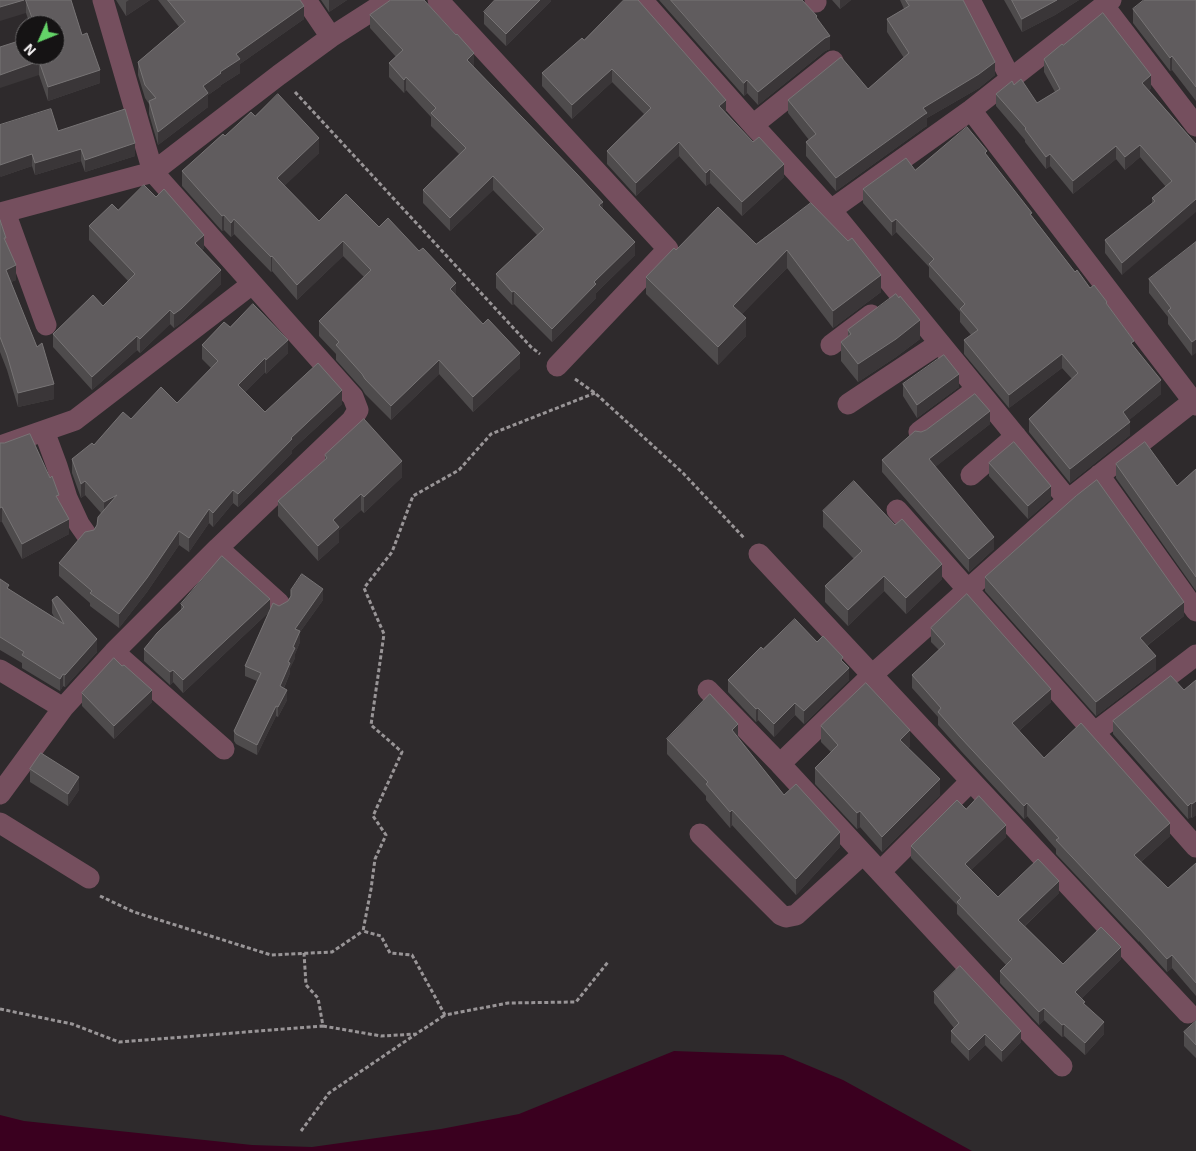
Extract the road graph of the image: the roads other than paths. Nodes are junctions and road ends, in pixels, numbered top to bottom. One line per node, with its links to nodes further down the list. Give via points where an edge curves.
1 (103, 0): 14 (street)
2 (306, 0): 8 (street)
3 (389, 0): 8 (street)
4 (438, 0): 22 (street, via 668,249)
5 (642, 0): 12 (street)
6 (970, 0): 10 (street)
7 (1107, 3): 10 (street); 13 (street)
8 (331, 37): 14 (street)
9 (832, 61): 12 (street)
10 (1011, 79): 11 (street)
11 (971, 110): 15 (street); 24 (street)
12 (753, 125): 15 (street)
13 (1196, 126)
14 (153, 172): 16 (street); 17 (street)
15 (831, 210): 18 (street)
16 (2, 212): 19 (street)
17 (252, 284): 26 (street, via 74,420); 35 (street, via 353,397 358,410 352,420)
18 (900, 294): 20 (street); 21 (street)
19 (46, 325)
20 (940, 343): 23 (street); 25 (street)
21 (831, 345)
22 (557, 366)
23 (977, 389): 27 (street); 28 (street)
24 (1195, 402): 31 (street)
25 (848, 404)
26 (44, 431): 29 (street); 34 (street, via 67,498)
27 (919, 432)
28 (1016, 436): 30 (street); 32 (street)
29 (0, 446)
30 (971, 475)
31 (1100, 475): 32 (street); 39 (street)
32 (1068, 500): 37 (street)
33 (897, 510): 37 (street)
34 (86, 534)
35 (218, 548): 38 (street); 40 (street)
36 (759, 554): 43 (street)
37 (969, 589): 43 (street); 46 (street)
38 (279, 603)
39 (1196, 610)
40 (114, 652): 45 (street); 47 (street)
41 (1196, 655): 46 (street)
42 (0, 670): 45 (street)
43 (872, 675): 48 (street); 49 (street)
44 (708, 690): 48 (street)
45 (63, 708): 50 (street)
46 (1096, 732): 53 (street)
47 (224, 749)
48 (780, 764): 54 (street)
49 (972, 781): 55 (street); 57 (street)
50 (0, 794)
51 (0, 823): 56 (street)
52 (700, 834): 54 (street, via 786,917 796,915)
53 (1196, 847)
54 (863, 854): 55 (street)
55 (880, 872): 58 (street)
56 (94, 886)
57 (1188, 1012)
58 (1062, 1066)

